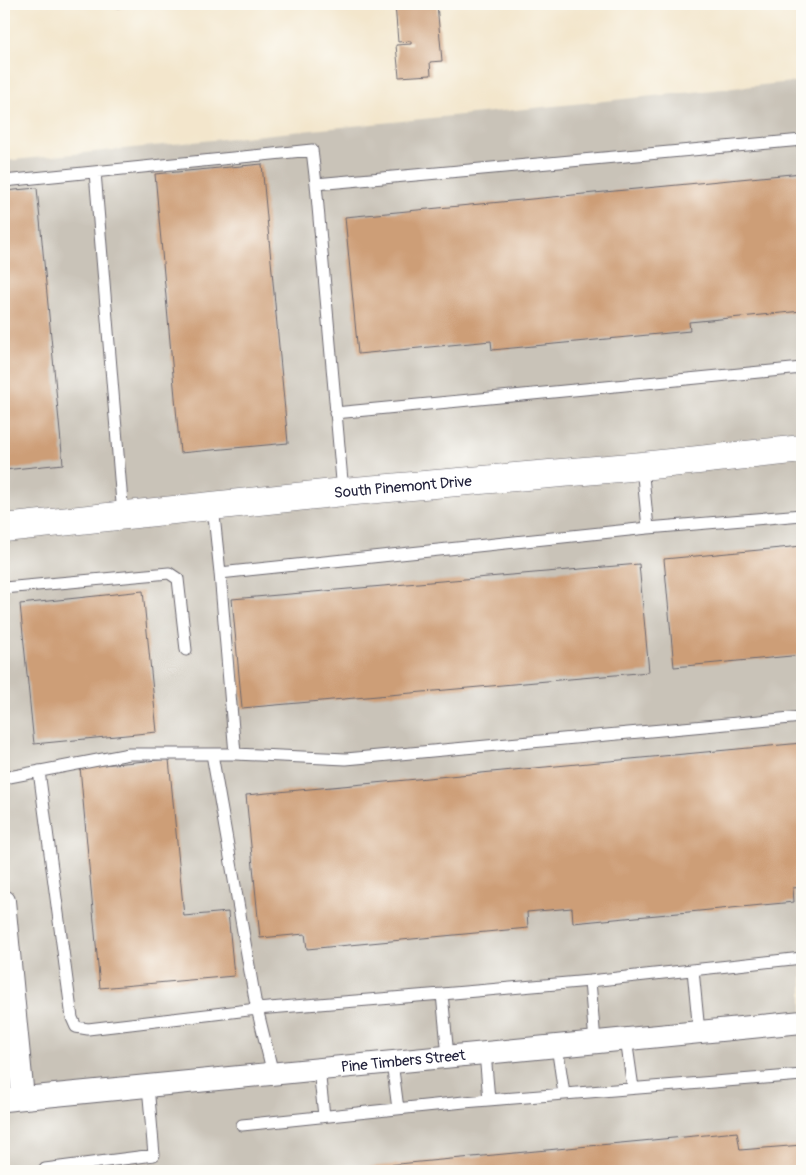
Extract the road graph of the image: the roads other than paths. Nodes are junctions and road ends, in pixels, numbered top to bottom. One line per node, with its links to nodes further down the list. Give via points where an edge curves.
1 (802, 140): 4 (lane)
2 (95, 172): 3 (lane); 4 (lane, via 312,150); 11 (lane)
3 (4, 180)
4 (316, 184): 6 (lane)
5 (802, 368): 6 (lane)
6 (336, 412): 9 (lane)
7 (802, 449): 8 (street, South Pinemont Drive)
8 (642, 466): 9 (street, South Pinemont Drive); 14 (lane)
9 (343, 492): 10 (street, South Pinemont Drive)
10 (213, 506): 11 (street, South Pinemont Drive); 15 (lane)
11 (123, 515): 13 (street, South Pinemont Drive)
12 (802, 515): 14 (lane)
13 (4, 528)
14 (648, 528): 15 (lane)
15 (220, 573): 20 (lane)
16 (4, 588): 17 (lane, via 170,573 178,579)
17 (186, 650)
18 (802, 717): 20 (lane, via 346,759)
19 (212, 754): 20 (lane); 21 (lane, via 129,754); 28 (lane)
20 (235, 754)
21 (39, 771): 22 (lane); 28 (lane, via 72,1018 76,1027 88,1029)
22 (4, 778)
23 (4, 901): 43 (street)
24 (802, 958): 25 (lane)
25 (693, 970): 26 (lane); 30 (lane)
26 (590, 981): 27 (lane); 32 (lane)
27 (442, 994): 28 (lane); 35 (lane)
28 (257, 1009): 38 (lane)
29 (802, 1022): 30 (street, Pine Timbers Street)
30 (699, 1032): 31 (street, Pine Timbers Street)
31 (626, 1039): 32 (street, Pine Timbers Street); 41 (lane)
32 (595, 1042): 33 (street, Pine Timbers Street)
33 (557, 1046): 34 (street, Pine Timbers Street); 42 (lane)
34 (485, 1053): 35 (street, Pine Timbers Street); 44 (lane)
35 (448, 1056): 36 (street, Pine Timbers Street)
36 (392, 1062): 37 (street, Pine Timbers Street); 45 (lane)
37 (319, 1069): 38 (street, Pine Timbers Street); 46 (lane)
38 (273, 1074): 40 (street, Pine Timbers Street)
39 (802, 1075): 41 (lane)
40 (148, 1086): 43 (street, Pine Timbers Street); 48 (lane, via 154,1155)
41 (633, 1088): 42 (lane)
42 (564, 1094): 44 (lane)
43 (14, 1099)
44 (490, 1100): 45 (lane)
45 (398, 1109): 46 (lane)
46 (324, 1116): 47 (lane)
47 (242, 1125)
48 (45, 1168)

